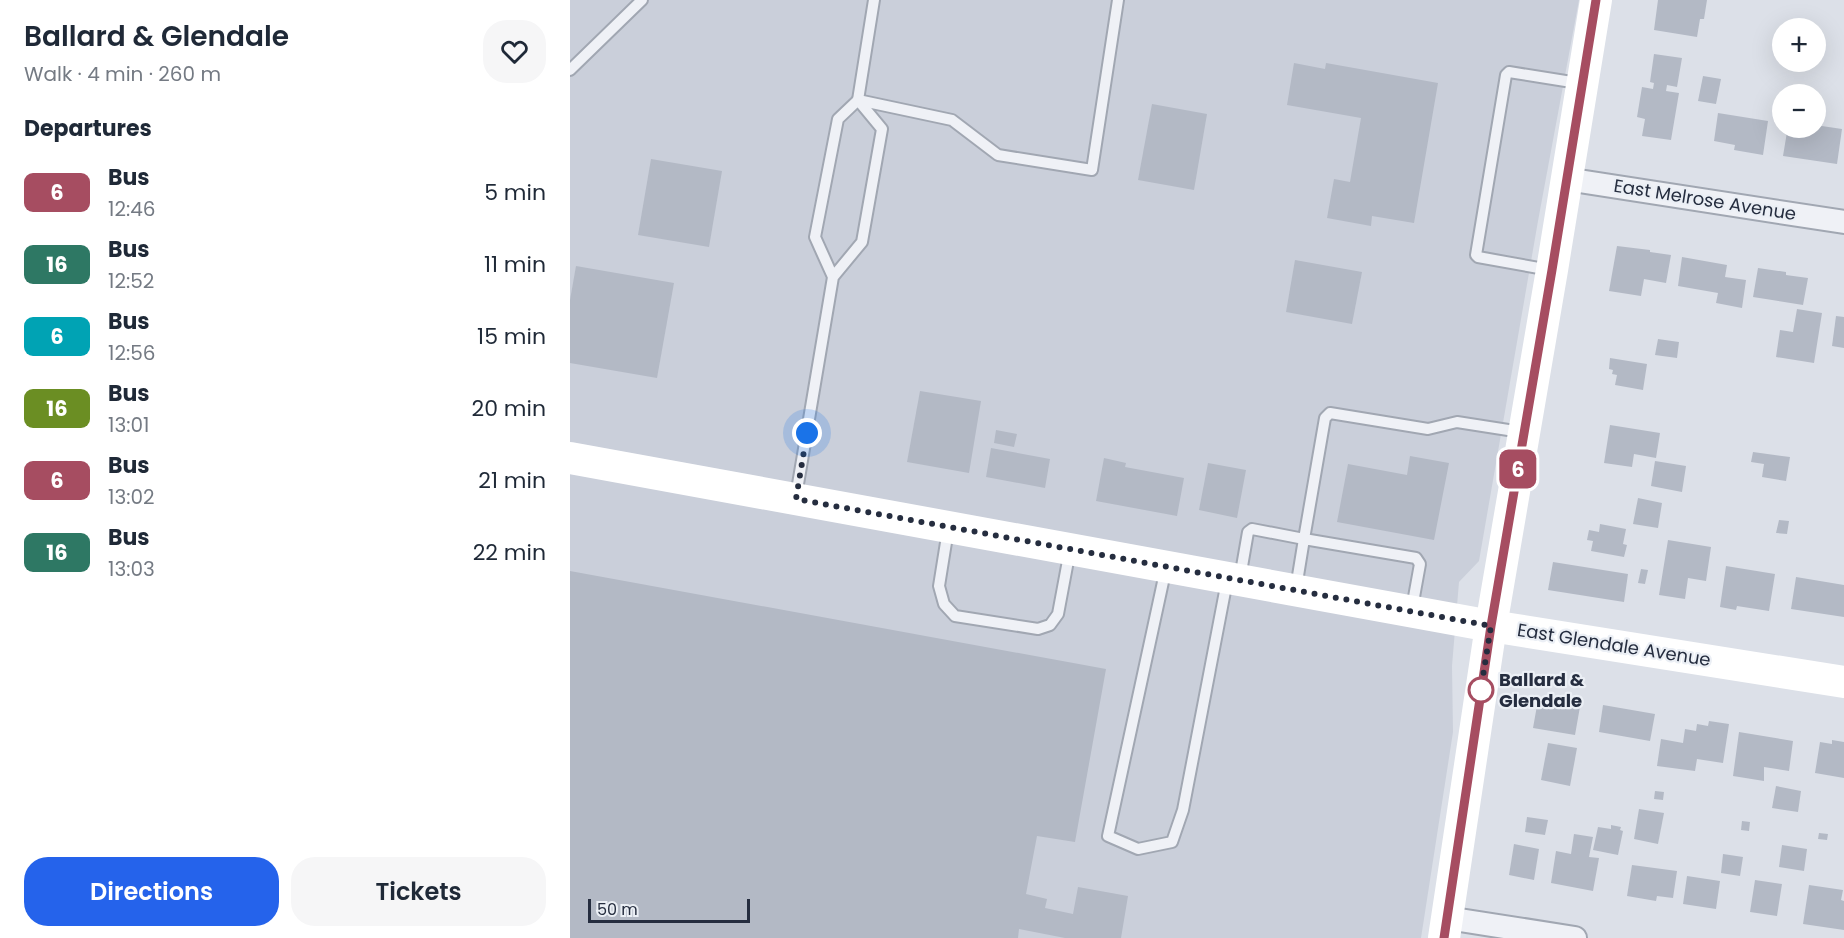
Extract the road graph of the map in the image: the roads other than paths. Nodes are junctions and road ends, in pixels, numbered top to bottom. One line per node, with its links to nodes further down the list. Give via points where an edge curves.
1 (642, 0): 5 (lane)
2 (874, 0): 7 (lane)
3 (1115, 0): 7 (lane, via 1092,170 998,155 952,120)
4 (1596, 0): 6 (street)
5 (570, 70)
6 (1582, 84): 8 (street); 10 (lane, via 1509,72 1506,75 1476,255)
7 (858, 100): 11 (lane, via 838,119 815,237); 11 (lane, via 882,129 862,242)
8 (1566, 179): 9 (street, East Melrose Avenue); 10 (street)
9 (1844, 222)
10 (1552, 270): 12 (street)
11 (833, 277): 14 (lane)
12 (1524, 432): 16 (lane, via 1457,422 1428,429 1330,413 1325,418); 22 (street)
13 (570, 458): 14 (street, East Glendale Avenue)
14 (796, 499): 15 (street, East Glendale Avenue)
15 (948, 527): 17 (street, East Glendale Avenue); 17 (lane, via 939,586 944,604 955,616 1038,629 1050,625 1058,614)
16 (1304, 539): 19 (lane, via 1252,529); 20 (lane); 21 (lane, via 1416,558 1420,564)
17 (1070, 549): 18 (street, East Glendale Avenue)
18 (1166, 567): 19 (street, East Glendale Avenue); 19 (lane, via 1108,836 1137,849 1172,842 1183,810)
19 (1233, 579): 20 (street, East Glendale Avenue)
20 (1295, 590): 21 (street, East Glendale Avenue)
21 (1411, 611): 22 (street, East Glendale Avenue)
22 (1491, 626): 23 (street, East Glendale Avenue); 24 (street)
23 (1844, 682)
24 (1445, 928): 25 (street)
25 (1575, 938)

